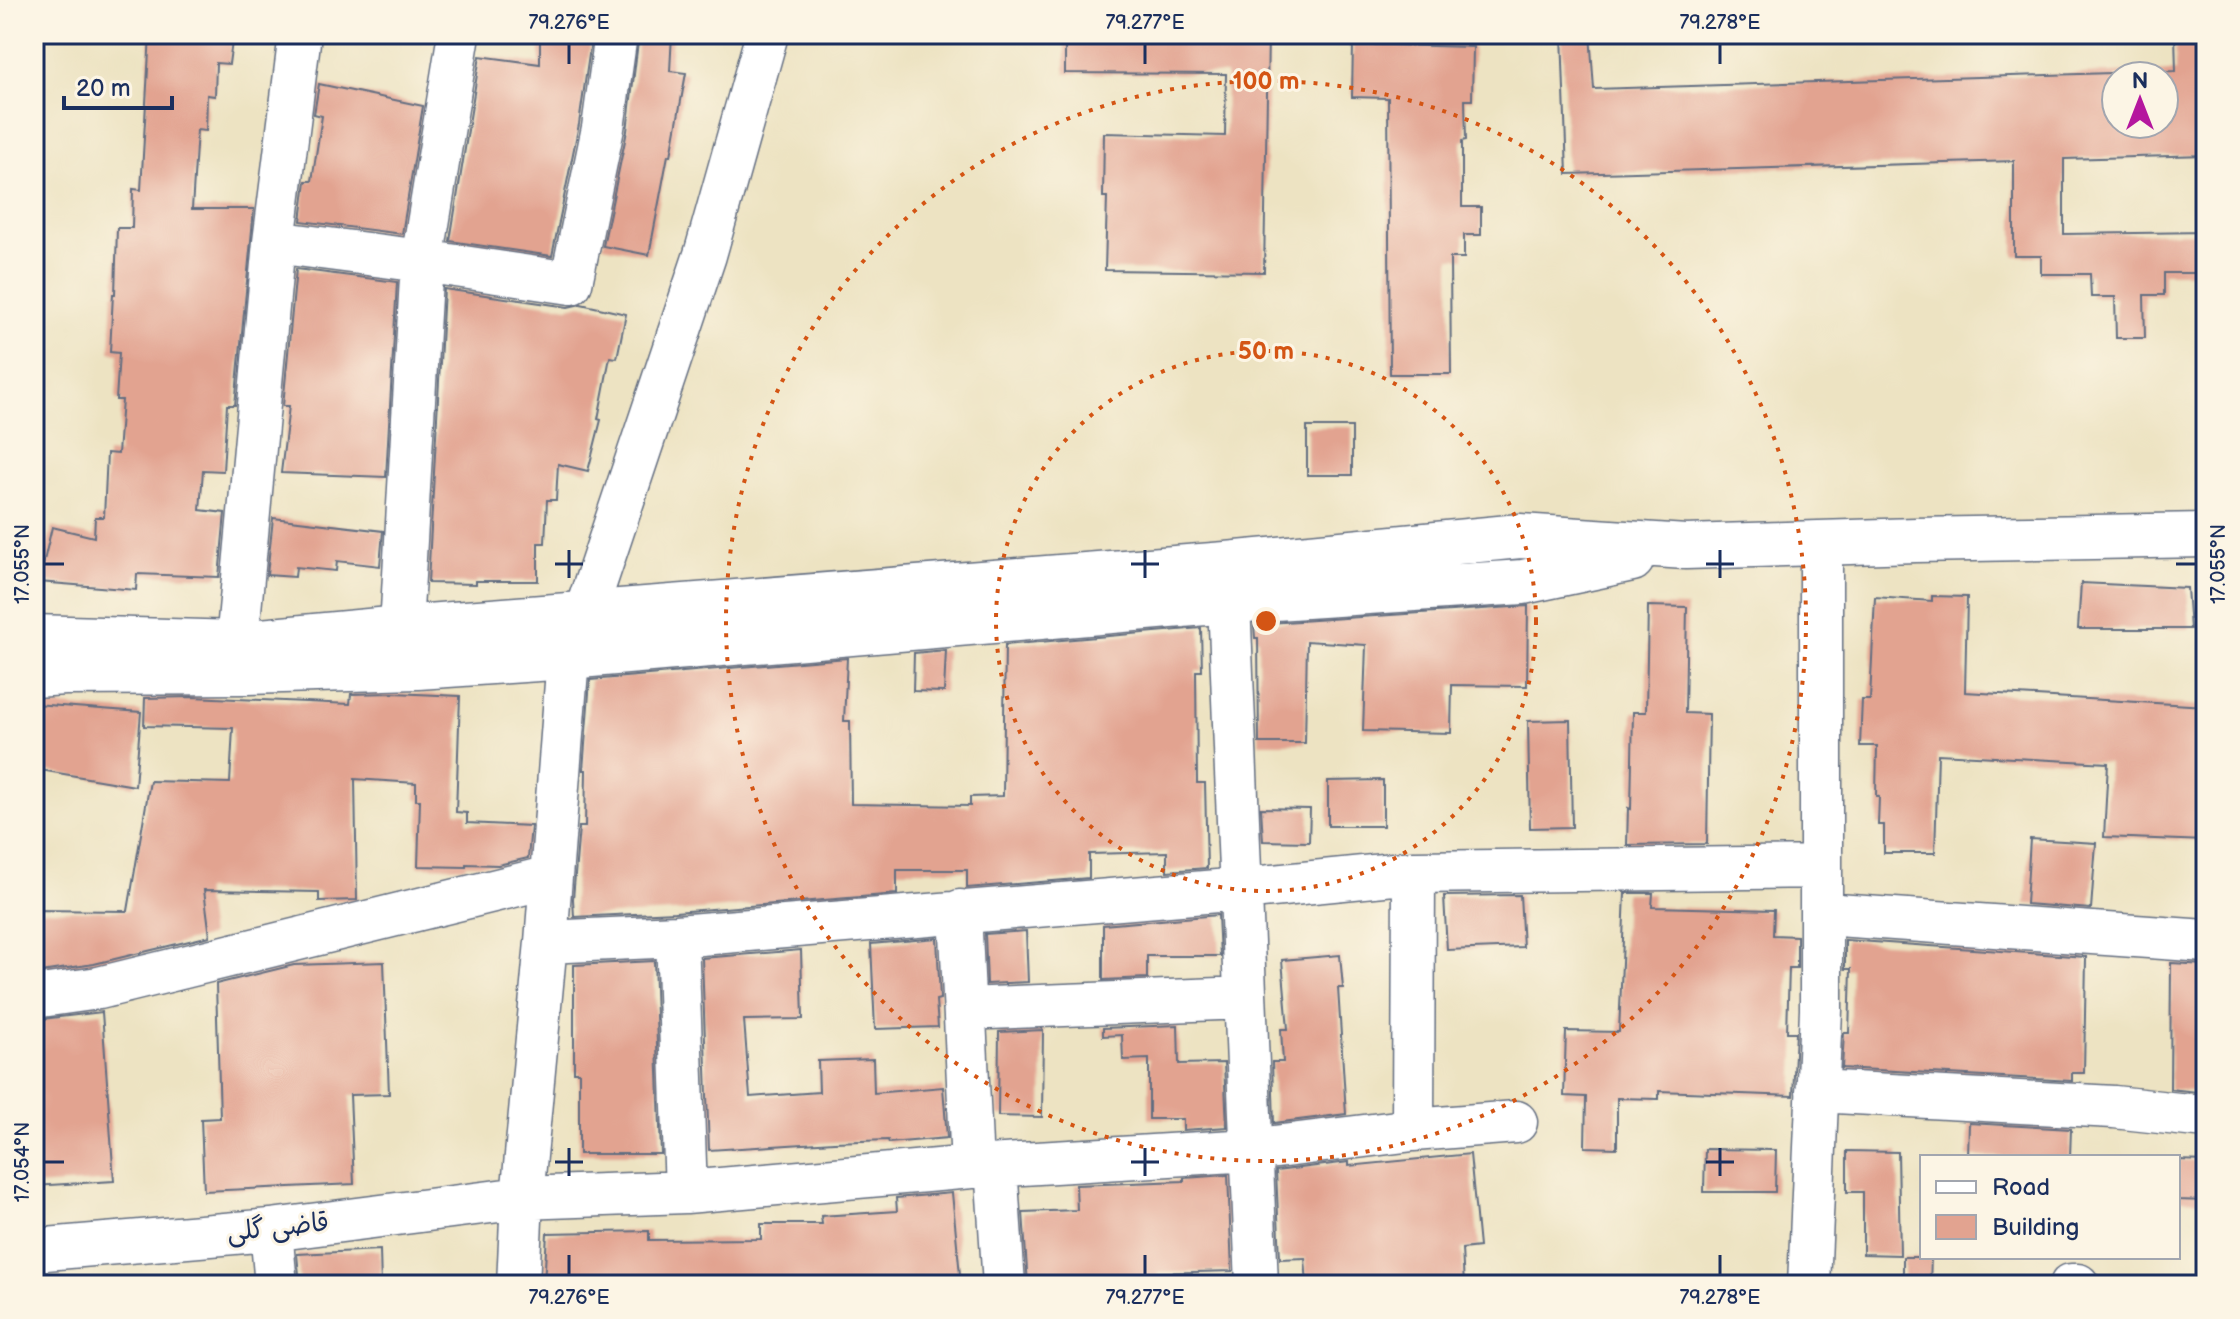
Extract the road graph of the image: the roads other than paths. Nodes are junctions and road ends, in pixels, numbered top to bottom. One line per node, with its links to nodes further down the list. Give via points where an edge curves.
1 (300, 34): 5 (street)
2 (459, 34): 6 (street)
3 (616, 34): 6 (street, via 571,283)
4 (767, 34): 11 (street, via 705,255)
5 (274, 242): 6 (street); 14 (street)
6 (422, 261): 12 (street)
7 (2206, 535): 8 (street)
8 (1821, 543): 9 (street); 17 (street)
9 (1686, 547): 10 (street, via 1523,582); 11 (street, via 1520,536)
10 (1229, 601): 15 (street); 20 (street)
11 (585, 614): 12 (street); 15 (street)
12 (401, 628): 14 (street)
13 (34, 637): 14 (street)
14 (237, 643)
15 (568, 657): 16 (street, via 418,667); 19 (street)
16 (34, 675)
17 (1820, 867): 18 (street); 22 (street)
18 (1414, 872): 20 (street); 32 (street)
19 (550, 877): 25 (street); 26 (street, via 99,988)
20 (1241, 889): 21 (street); 27 (street)
21 (960, 911): 23 (street); 28 (street)
22 (1823, 914): 24 (street); 29 (street)
23 (677, 936): 25 (street); 35 (street)
24 (2206, 941)
25 (546, 942): 36 (street)
26 (34, 997)
27 (1245, 998): 28 (street); 33 (street)
28 (965, 1009): 34 (street)
29 (1817, 1091): 30 (street); 43 (street)
30 (2206, 1117)
31 (1516, 1122): 32 (street, قاضی گلی)
32 (1413, 1130): 33 (street, قاضی گلی)
33 (1251, 1150): 34 (street, قاضی گلی); 42 (street)
34 (984, 1167): 35 (street, قاضی گلی); 41 (street)
35 (686, 1192): 36 (street, قاضی گلی)
36 (522, 1198): 37 (street, قاضی گلی); 40 (street)
37 (271, 1230): 38 (street, قاضی گلی); 39 (street)
38 (34, 1250)
39 (276, 1285)
40 (518, 1285)
41 (1004, 1285)
42 (1257, 1285)
43 (1809, 1285)
44 (2071, 1285): 45 (street)
45 (2078, 1285)

